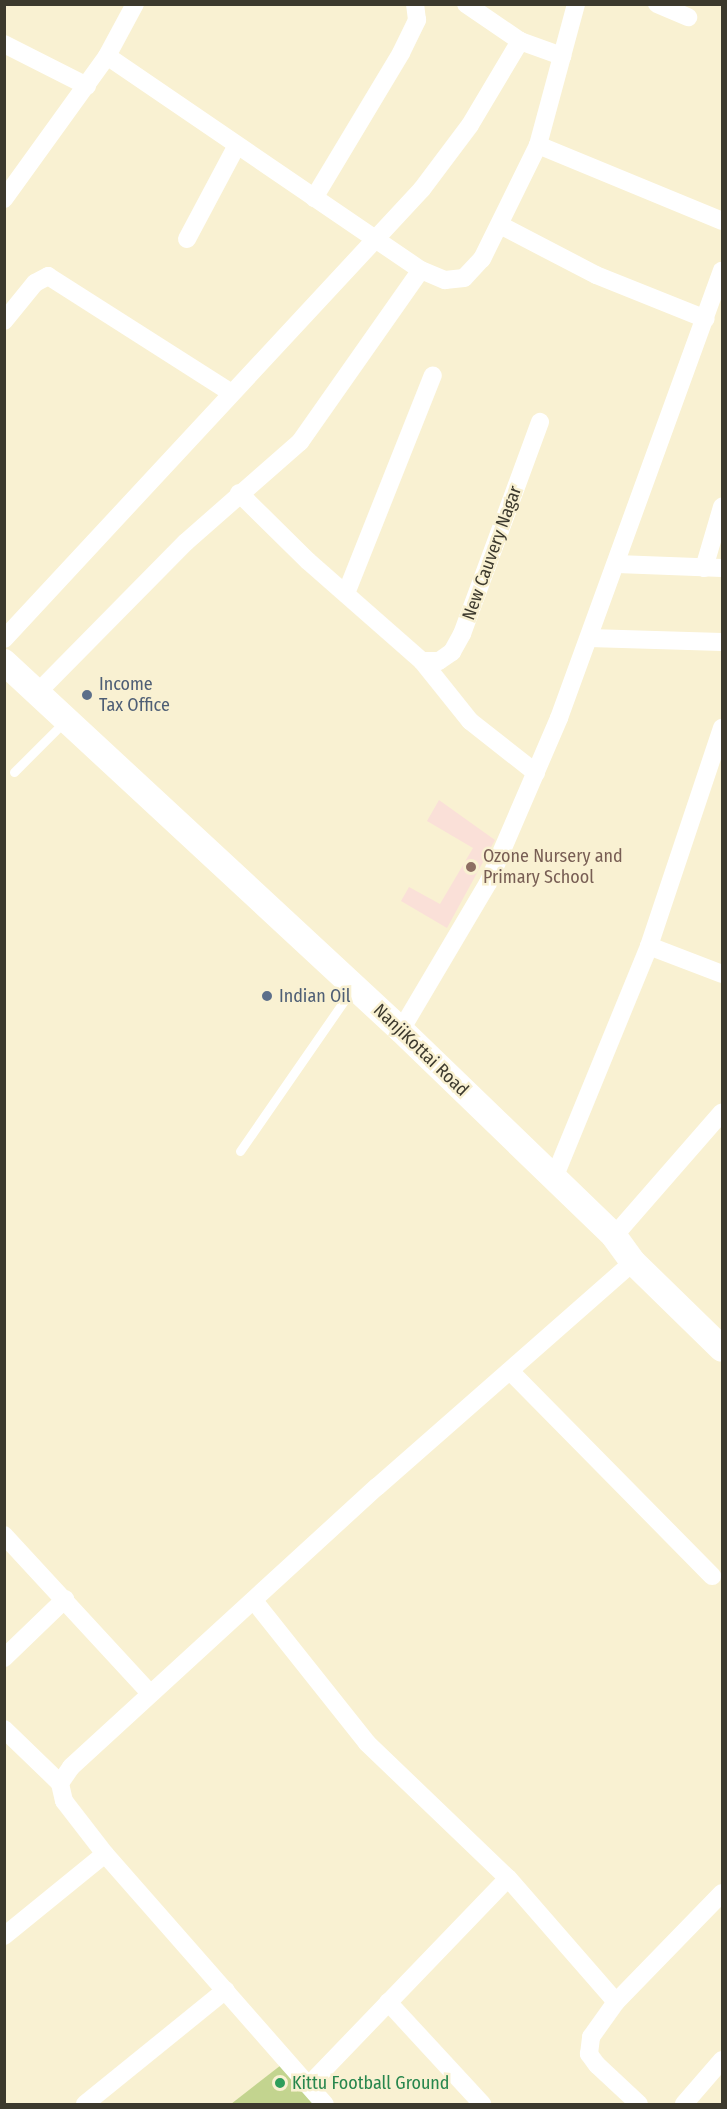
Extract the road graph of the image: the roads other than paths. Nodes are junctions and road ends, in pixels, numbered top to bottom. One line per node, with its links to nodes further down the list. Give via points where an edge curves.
1 (135, 4): 9 (street)
2 (415, 4): 14 (street, via 417,20 401,53)
3 (466, 4): 7 (street)
4 (576, 4): 10 (street)
5 (657, 4): 6 (street)
6 (688, 17)
7 (520, 41): 10 (street); 18 (street, via 450,153 422,189)
8 (4, 44): 11 (street)
9 (107, 56): 11 (street); 12 (street)
10 (562, 56): 13 (street)
11 (87, 86): 15 (street)
12 (237, 145): 14 (street); 19 (street)
13 (538, 145): 16 (street); 17 (street)
14 (313, 197): 18 (street)
15 (4, 199)
16 (723, 221)
17 (500, 225): 20 (street, via 482,259 464,278 445,280); 22 (street, via 596,275)
18 (373, 237): 20 (street); 25 (street)
19 (187, 239)
20 (421, 270): 27 (street, via 300,442)
21 (723, 271): 22 (street)
22 (706, 320): 29 (street)
23 (4, 321): 25 (street, via 35,283 48,276)
24 (432, 375): 31 (street)
25 (230, 392): 33 (street)
26 (540, 422): 35 (street, New Cauvery Nagar, via 462,634 452,652 439,661)
27 (239, 493): 31 (street, via 308,561); 37 (street)
28 (723, 507): 30 (street)
29 (616, 564): 30 (street); 32 (street)
30 (713, 568)
31 (346, 591): 35 (street)
32 (589, 638): 34 (street); 41 (street)
33 (4, 639)
34 (723, 642)
35 (422, 661): 41 (street, via 470,722)
36 (4, 662): 37 (main road, NanjiKottai Road)
37 (39, 691): 38 (main road, NanjiKottai Road)
38 (67, 718): 40 (lane); 44 (main road, NanjiKottai Road)
39 (723, 728): 42 (street)
40 (14, 772)
41 (536, 772): 45 (street, via 488,883)
42 (649, 946): 43 (street); 48 (street)
43 (723, 974)
44 (354, 986): 45 (main road, NanjiKottai Road); 47 (lane)
45 (401, 1030): 48 (main road, NanjiKottai Road)
46 (723, 1112): 49 (street)
47 (240, 1151)
48 (555, 1178): 49 (main road, NanjiKottai Road)
49 (614, 1236): 50 (main road, NanjiKottai Road)
50 (633, 1262): 51 (main road, NanjiKottai Road); 52 (street)
51 (723, 1349)
52 (510, 1371): 54 (street); 56 (street, via 377,1486)
53 (4, 1535): 55 (street)
54 (712, 1576)
55 (65, 1599): 57 (street); 58 (street)
56 (255, 1602): 58 (street); 62 (street, via 367,1743)
57 (4, 1658)
58 (150, 1693): 60 (street, via 71,1767)
59 (4, 1729): 60 (street)
60 (60, 1783): 61 (street, via 64,1801)
61 (105, 1854): 64 (street); 65 (street)
62 (508, 1878): 66 (street); 67 (street)
63 (723, 1893): 67 (street)
64 (4, 1936)
65 (226, 1990): 69 (street); 70 (street)
66 (388, 2002): 69 (street); 72 (street)
67 (616, 2002): 73 (street, via 591,2037 590,2054)
68 (723, 2061): 74 (street)
69 (309, 2085): 71 (street)
70 (85, 2104)
71 (325, 2104)
72 (482, 2104)
73 (639, 2104)
74 (684, 2104)

